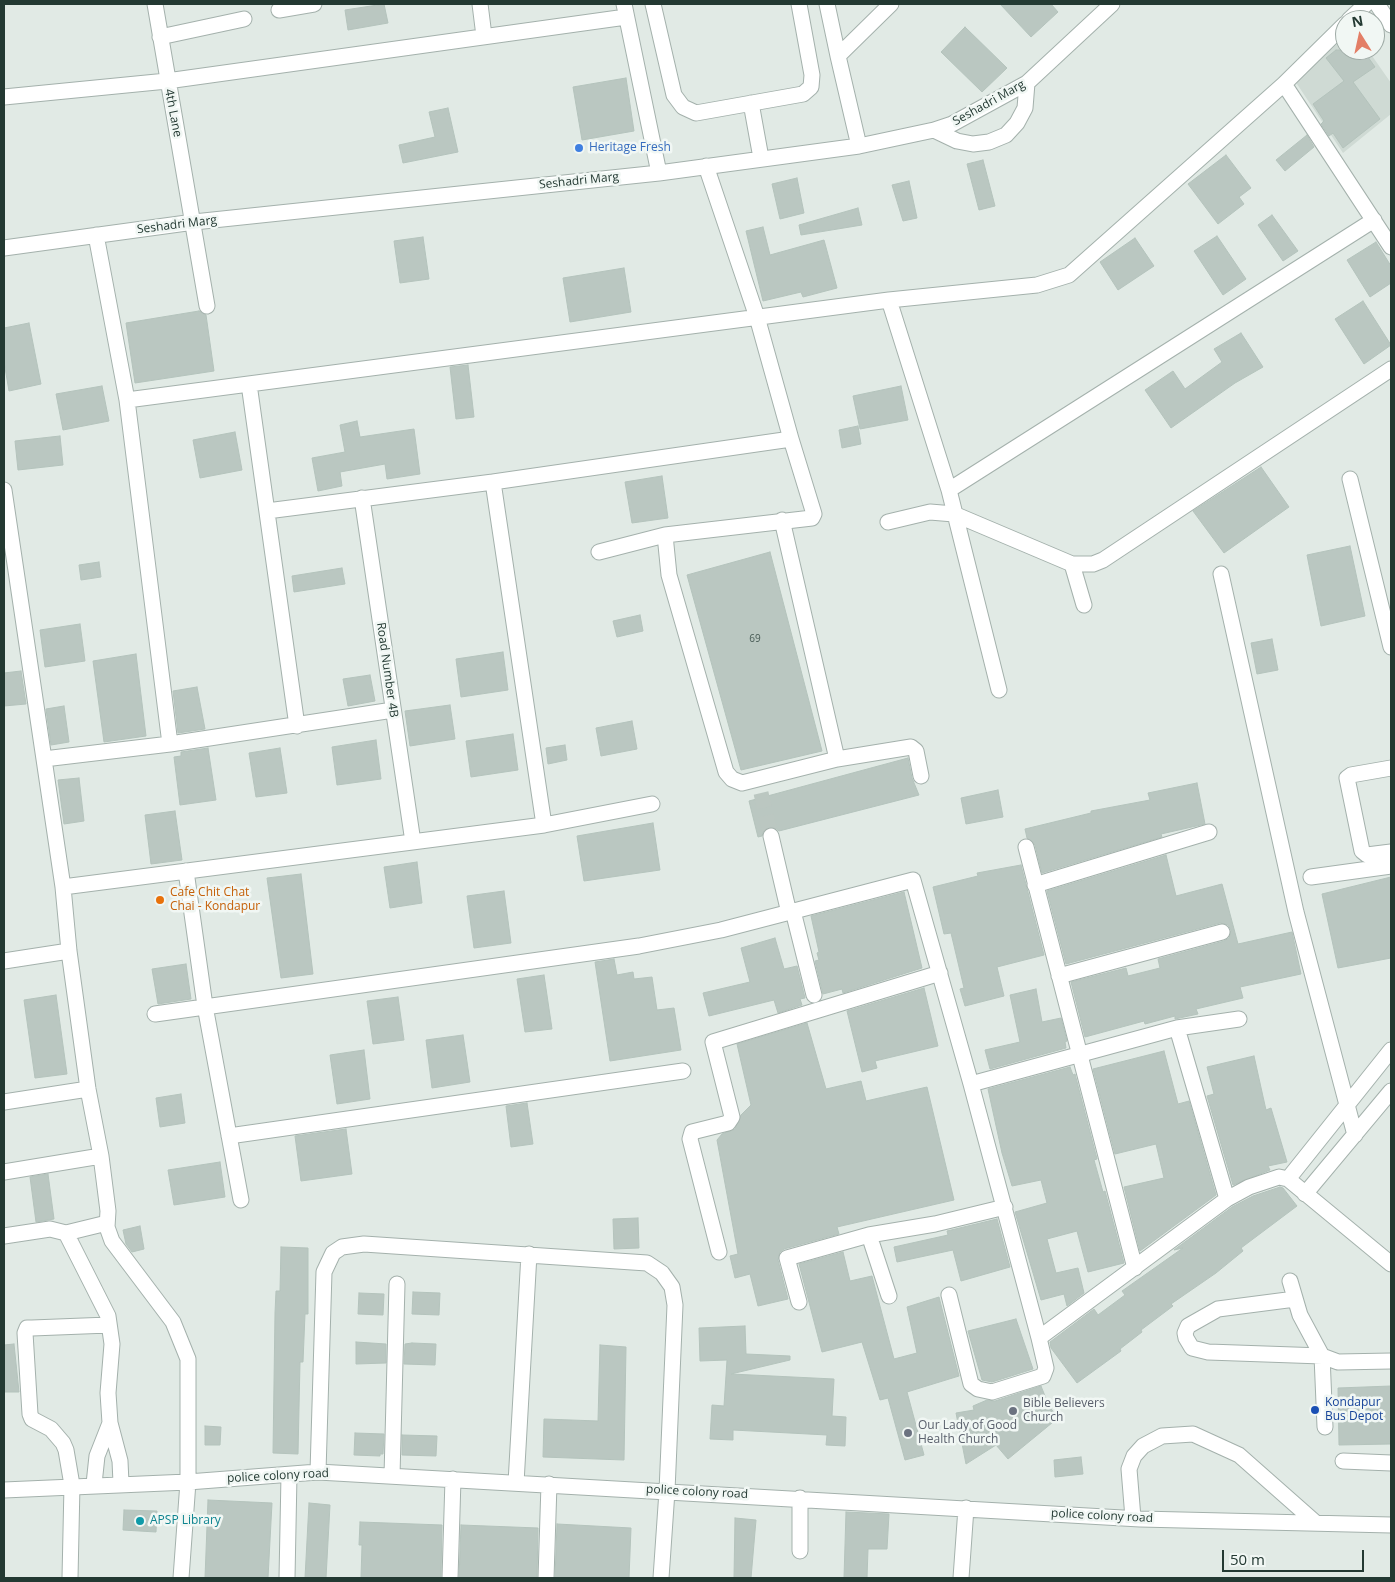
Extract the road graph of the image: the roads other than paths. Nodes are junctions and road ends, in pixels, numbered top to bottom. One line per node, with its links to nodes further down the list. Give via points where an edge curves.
1 (155, 4): 16 (street, 4th Lane)
2 (314, 4): 10 (street)
3 (480, 4): 15 (street)
4 (653, 4): 22 (street, via 674,94 683,107 696,113)
5 (799, 4): 22 (street, via 812,75 811,87 803,94)
6 (827, 4): 17 (street)
7 (891, 4): 17 (street)
8 (1112, 4): 19 (street, Seshadri Marg)
9 (1377, 4): 13 (street)
10 (279, 10)
11 (625, 11): 15 (street); 27 (street)
12 (244, 19): 16 (street)
13 (1391, 25)
14 (1335, 34): 20 (street)
15 (484, 36): 18 (street)
16 (160, 37): 18 (street, 4th Lane)
17 (838, 56): 24 (street)
18 (167, 81): 21 (street); 29 (street, 4th Lane)
19 (1027, 83): 23 (street, Seshadri Marg, via 952,124); 23 (street, via 1025,108 1006,135 973,144 957,141)
20 (1284, 84): 28 (street); 33 (street, via 1069,275 1036,285)
21 (4, 96)
22 (751, 103): 25 (street)
23 (934, 130): 24 (street, Seshadri Marg)
24 (859, 146): 25 (street, Seshadri Marg)
25 (761, 158): 26 (street, Seshadri Marg)
26 (706, 166): 27 (street, Seshadri Marg); 35 (street)
27 (659, 173): 29 (street, Seshadri Marg)
28 (1374, 220): 31 (street); 43 (street)
29 (194, 222): 30 (street, Seshadri Marg); 34 (street, 4th Lane)
30 (96, 236): 32 (street, Seshadri Marg); 38 (street)
31 (1391, 247)
32 (4, 248)
33 (889, 300): 35 (street); 43 (street)
34 (207, 306)
35 (758, 317): 37 (street); 39 (street)
36 (1391, 369): 52 (street, via 1103,560 1093,564)
37 (249, 384): 38 (street); 45 (street)
38 (127, 400): 59 (street)
39 (791, 439): 41 (street); 47 (street, via 814,514 812,518)
40 (1350, 479): 55 (street)
41 (494, 482): 44 (street); 65 (street)
42 (4, 490): 50 (street)
43 (949, 490): 46 (street)
44 (362, 498): 45 (street); 57 (street, Road Number 4B)
45 (267, 511): 58 (street)
46 (954, 514): 48 (street); 52 (street); 56 (street)
47 (782, 520): 49 (street); 61 (street)
48 (888, 522)
49 (665, 535): 51 (street); 61 (street, via 669,574 726,772 732,779 759,786)
50 (7, 544): 60 (street)
51 (599, 552)
52 (1072, 564): 54 (street)
53 (1220, 574): 94 (street, via 1296,912)
54 (1084, 605)
55 (1391, 648)
56 (999, 690)
57 (393, 710): 58 (street); 68 (street, Road Number 4B)
58 (297, 726): 59 (street)
59 (170, 744): 60 (street)
60 (44, 759): 75 (street)
61 (837, 759): 63 (street, via 911,747 916,751)
62 (1391, 768): 70 (street, via 1347,778 1362,851 1367,855)
63 (921, 776)
64 (652, 804): 65 (street)
65 (544, 825): 68 (street)
66 (1209, 832): 74 (street)
67 (771, 836): 76 (street)
68 (413, 842): 72 (street)
69 (1026, 847): 74 (street)
70 (1391, 852)
71 (1391, 866): 73 (street)
72 (186, 871): 75 (street); 83 (street)
73 (1311, 878)
74 (1035, 885): 81 (street)
75 (64, 887): 78 (street)
76 (791, 912): 80 (street, via 912,880); 82 (street); 83 (street, via 639,946)
77 (1222, 932): 81 (street)
78 (69, 951): 79 (street); 91 (street)
79 (4, 961)
80 (940, 973): 90 (street); 108 (street, via 713,1042 732,1117 728,1123 692,1132 690,1139)
81 (1059, 976): 88 (street)
82 (814, 995)
83 (204, 1006): 84 (street); 96 (street)
84 (155, 1014)
85 (1239, 1019): 86 (street)
86 (1177, 1028): 88 (street); 101 (street)
87 (1391, 1050): 94 (street)
88 (1080, 1054): 90 (street); 111 (street)
89 (683, 1071): 96 (street)
90 (971, 1084): 103 (street)
91 (88, 1089): 93 (street); 97 (street)
92 (1391, 1091): 95 (street)
93 (4, 1102)
94 (1346, 1105): 95 (street); 99 (street)
95 (1355, 1135): 100 (street)
96 (229, 1136): 102 (street)
97 (101, 1156): 98 (street); 104 (street)
98 (4, 1172)
99 (1288, 1179): 100 (street); 101 (street, via 1270,1178)
100 (1306, 1194): 110 (street)
101 (1228, 1199): 111 (street)
102 (241, 1200)
103 (1005, 1207): 106 (street, via 935,1224); 119 (street)
104 (107, 1224): 105 (street); 130 (street, via 112,1241 173,1322 188,1359)
105 (66, 1233): 107 (street, via 50,1229); 118 (street, via 101,1300)
106 (869, 1234): 115 (street); 117 (street, via 787,1258)
107 (4, 1236)
108 (719, 1252)
109 (528, 1254): 126 (street, via 364,1244 342,1247 333,1253 324,1272); 131 (street); 137 (street, via 647,1263 662,1273 672,1287 675,1323)
110 (1391, 1264)
111 (1135, 1268): 119 (street)
112 (1290, 1281): 116 (street)
113 (397, 1284): 128 (street)
114 (949, 1295): 119 (street, via 971,1384 978,1389 992,1392 1043,1376 1046,1368)
115 (889, 1296)
116 (1295, 1299): 120 (street); 120 (street, via 1218,1309 1188,1326 1186,1338 1192,1348 1208,1352)
117 (799, 1302)
118 (109, 1325): 122 (street, via 112,1344 108,1393); 135 (street, via 27,1328 25,1333 30,1414 51,1429 63,1443)
119 (1039, 1338)
120 (1322, 1356): 121 (street, via 1338,1362); 123 (street)
121 (1391, 1361)
122 (110, 1424): 132 (street, via 97,1456); 133 (street, via 120,1461)
123 (1325, 1427)
124 (1343, 1461): 125 (street)
125 (1391, 1462)
126 (318, 1472): 127 (street, police colony road); 128 (street, police colony road)
127 (289, 1475): 130 (street, police colony road); 146 (street)
128 (392, 1476): 129 (street, police colony road)
129 (453, 1479): 131 (street, police colony road); 147 (street)
130 (188, 1482): 133 (street, police colony road); 145 (street)
131 (516, 1483): 134 (street, police colony road)
132 (94, 1484): 133 (street, police colony road); 135 (street, police colony road)
133 (121, 1484)
134 (549, 1484): 137 (street, police colony road); 148 (street)
135 (72, 1485): 136 (street, police colony road); 144 (street)
136 (4, 1490)
137 (667, 1491): 138 (street, police colony road); 149 (street)
138 (800, 1498): 139 (street, police colony road); 143 (street)
139 (966, 1508): 140 (street, police colony road); 150 (street)
140 (1133, 1518): 141 (street, police colony road); 141 (street, via 1129,1469 1134,1456 1143,1446 1162,1436 1193,1434 1239,1455)
141 (1316, 1523): 142 (street, police colony road)
142 (1391, 1525)
143 (800, 1551)
144 (70, 1578)
145 (180, 1578)
146 (287, 1578)
147 (450, 1578)
148 (546, 1578)
149 (661, 1578)
150 (960, 1578)

